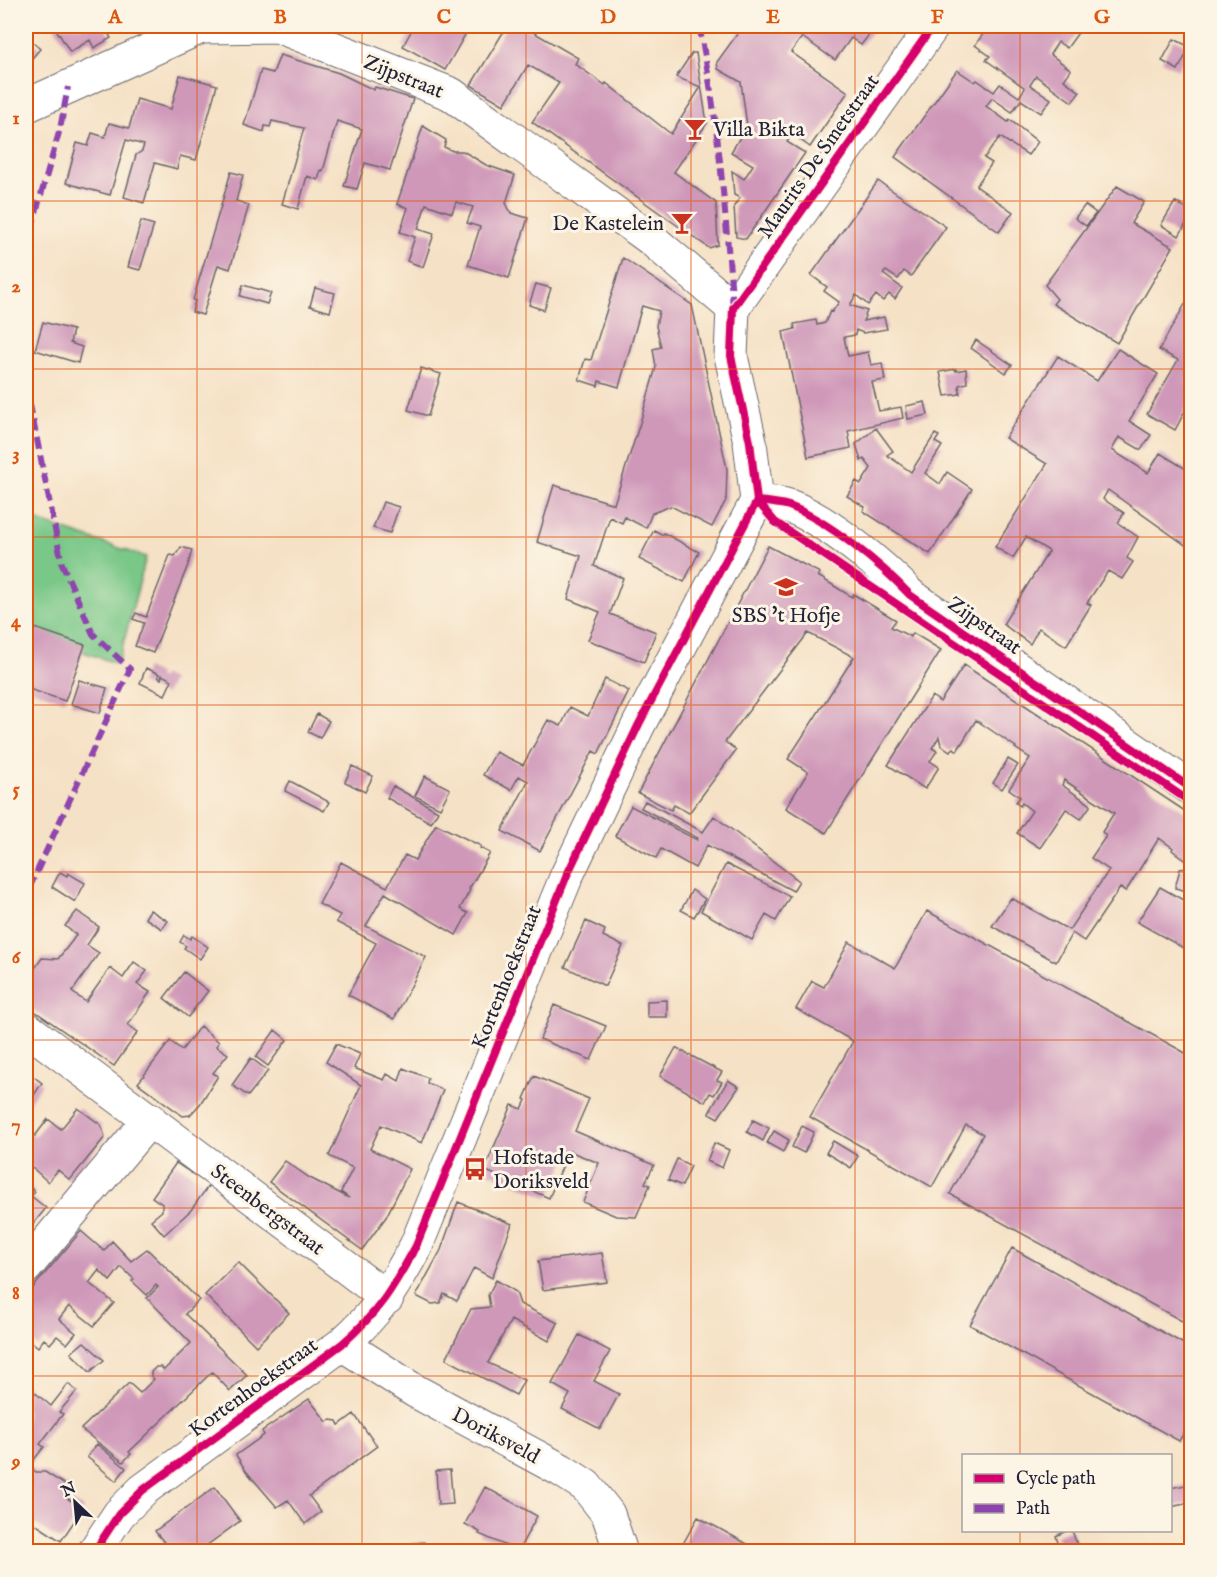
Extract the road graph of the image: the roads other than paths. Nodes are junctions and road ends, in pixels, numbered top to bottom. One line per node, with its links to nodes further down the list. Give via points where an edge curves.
1 (933, 26): 3 (street, Maurits De Smetstraat)
2 (26, 106): 3 (street, Zijpstraat, via 201,27 277,26 451,94 651,239)
3 (733, 308): 4 (street, via 731,356 750,442)
4 (757, 501): 5 (street, Zijpstraat, via 789,506 821,523 873,560 910,595); 9 (street, Kortenhoekstraat, via 639,724 567,875 416,1246)
5 (1191, 789)
6 (26, 1028): 7 (street, Steenbergstraat)
7 (150, 1119): 8 (street); 9 (street, Steenbergstraat)
8 (26, 1266)
9 (387, 1298): 10 (street, Kortenhoekstraat)
10 (342, 1344): 11 (street, Kortenhoekstraat, via 143,1490 119,1514); 12 (street, Doriksveld, via 415,1391 586,1486 608,1514)
11 (94, 1551)
12 (621, 1551)

